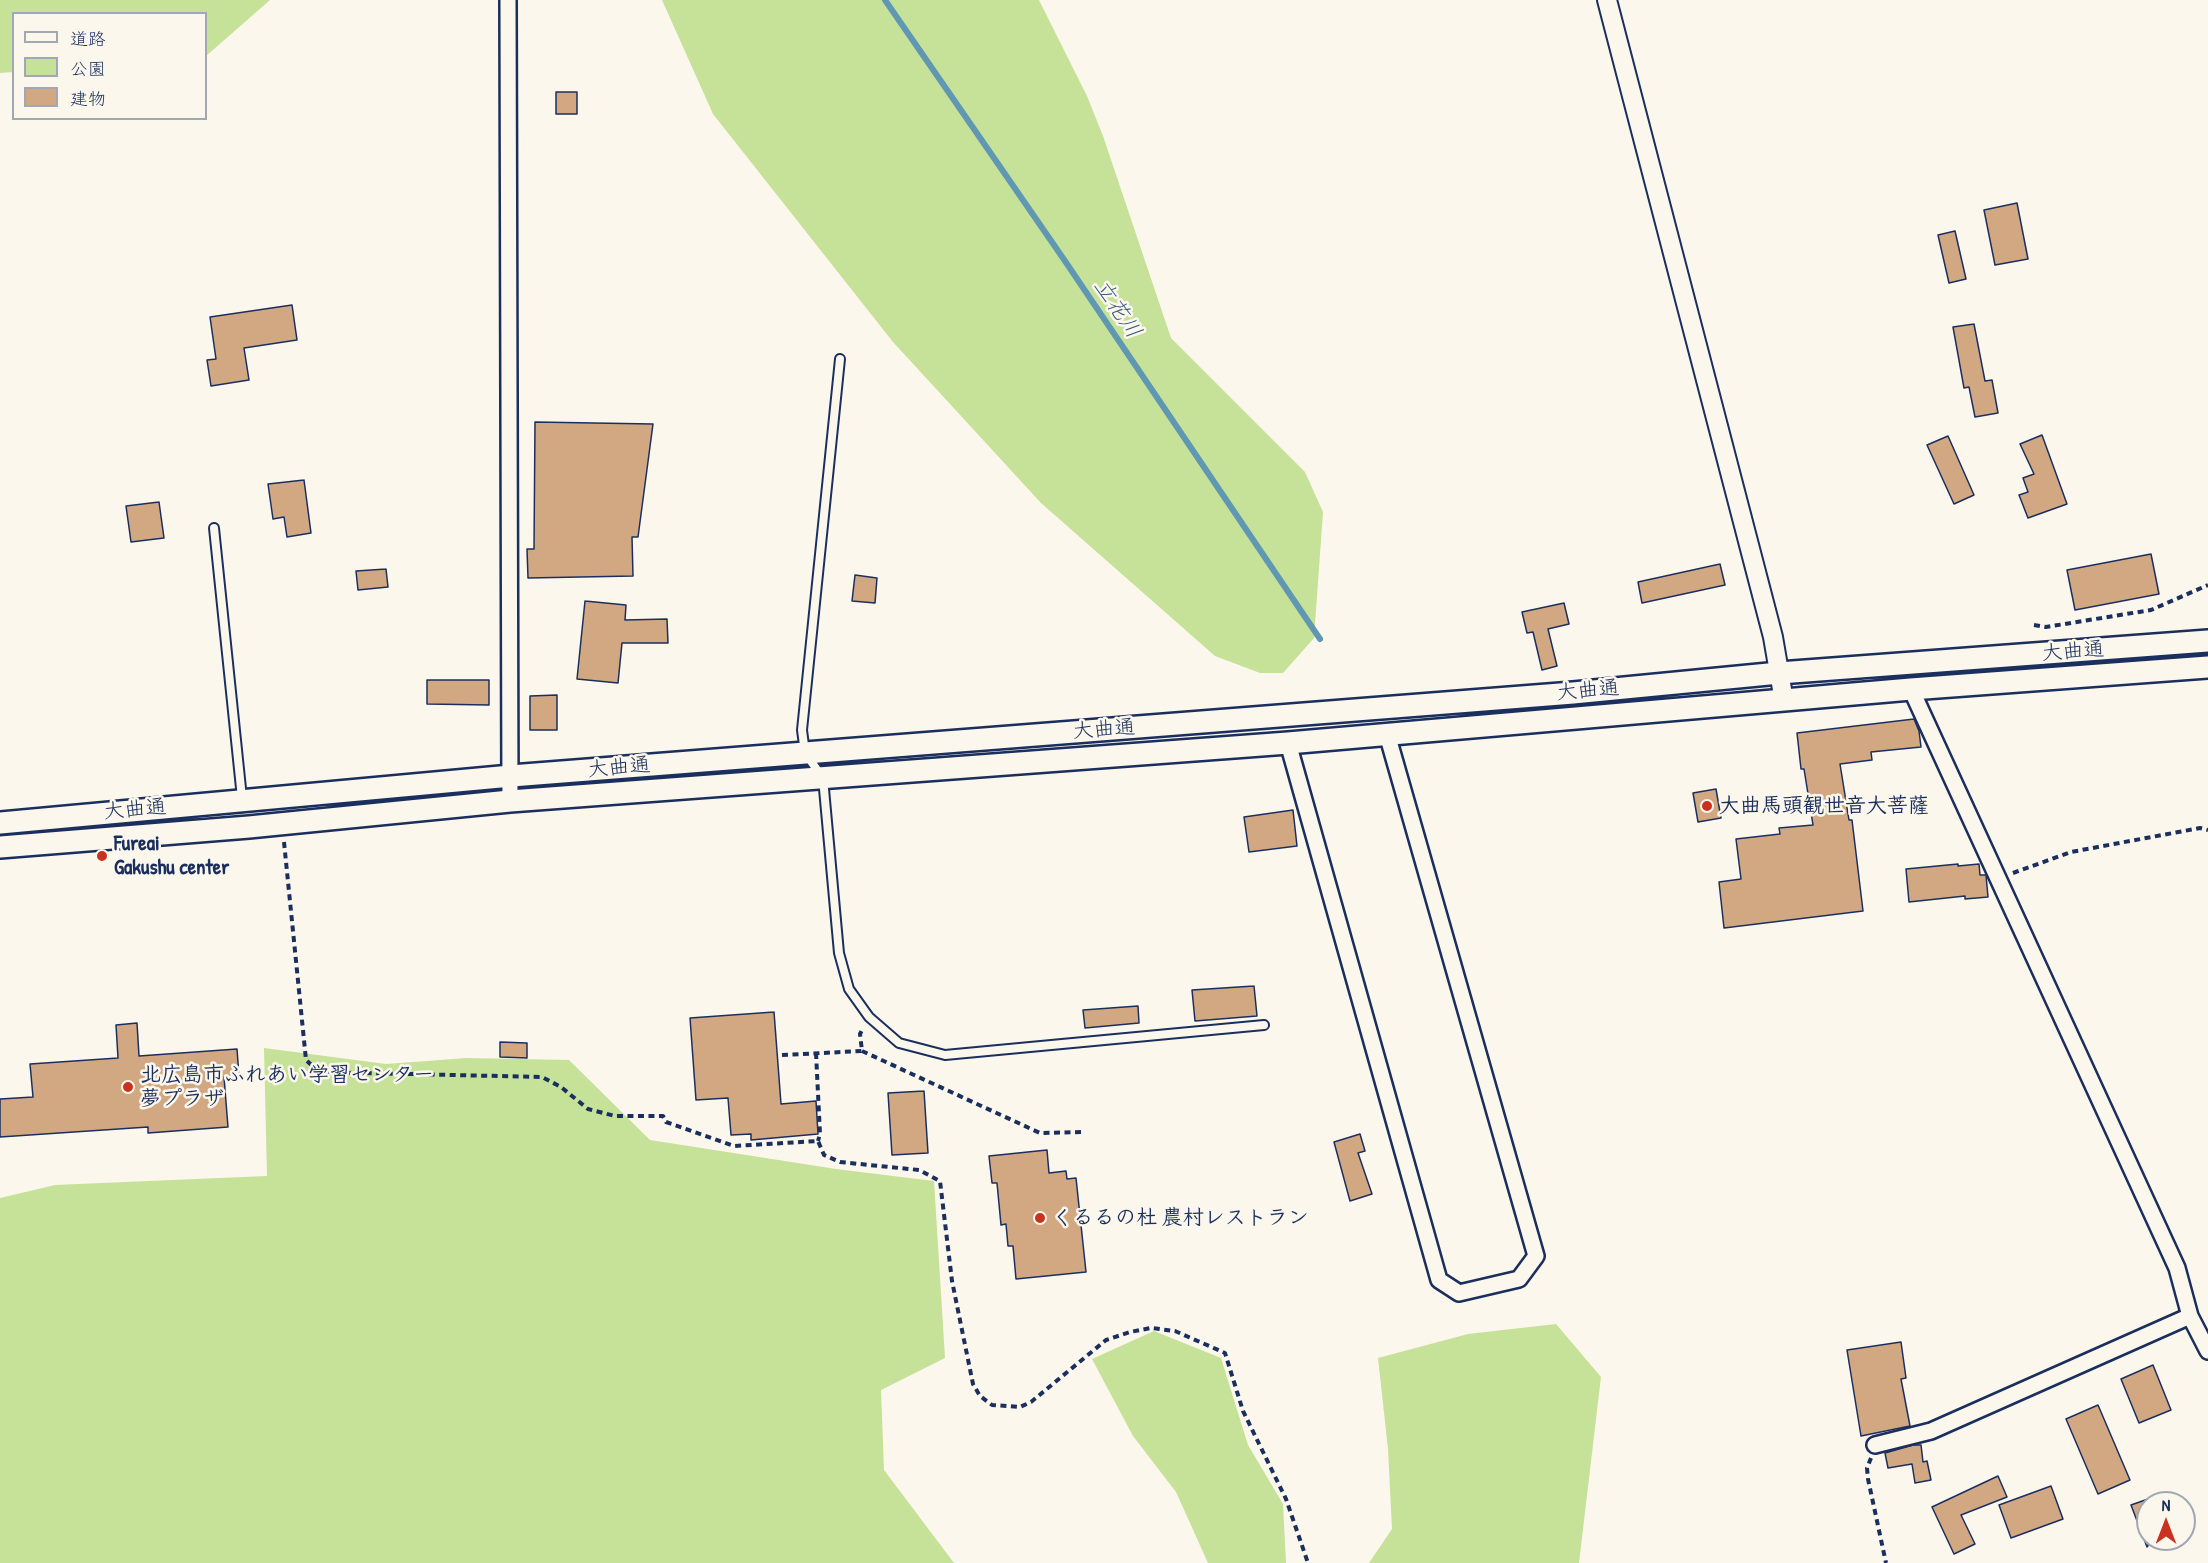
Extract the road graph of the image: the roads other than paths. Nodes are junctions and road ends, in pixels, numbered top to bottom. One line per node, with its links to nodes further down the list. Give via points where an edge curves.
1 (508, 0): 13 (street)
2 (1607, 0): 7 (street, via 1773,637)
3 (840, 359): 12 (lane, via 802,730)
4 (214, 528): 15 (lane)
5 (2208, 641): 7 (main road, 大曲通)
6 (2208, 667): 8 (main road, 大曲通)
7 (1779, 673): 9 (street); 12 (main road, 大曲通)
8 (1911, 689): 9 (main road, 大曲通); 20 (street, via 2177,1268)
9 (1784, 701): 10 (main road, 大曲通)
10 (1387, 734): 11 (main road, 大曲通); 11 (street, via 1536,1256 1519,1279 1459,1293 1440,1280)
11 (1288, 743): 14 (main road, 大曲通)
12 (805, 753): 13 (main road, 大曲通); 14 (lane)
13 (511, 776): 15 (main road, 大曲通); 16 (street)
14 (823, 777): 16 (main road, 大曲通); 19 (lane, via 839,953 849,989 870,1017 899,1042 945,1055)
15 (242, 800): 17 (main road, 大曲通)
16 (510, 801): 18 (main road, 大曲通)
17 (0, 823)
18 (0, 847)
19 (1264, 1025)
20 (2190, 1316): 21 (street); 22 (street, via 1931,1431)
21 (2208, 1351)
22 (1875, 1445)

